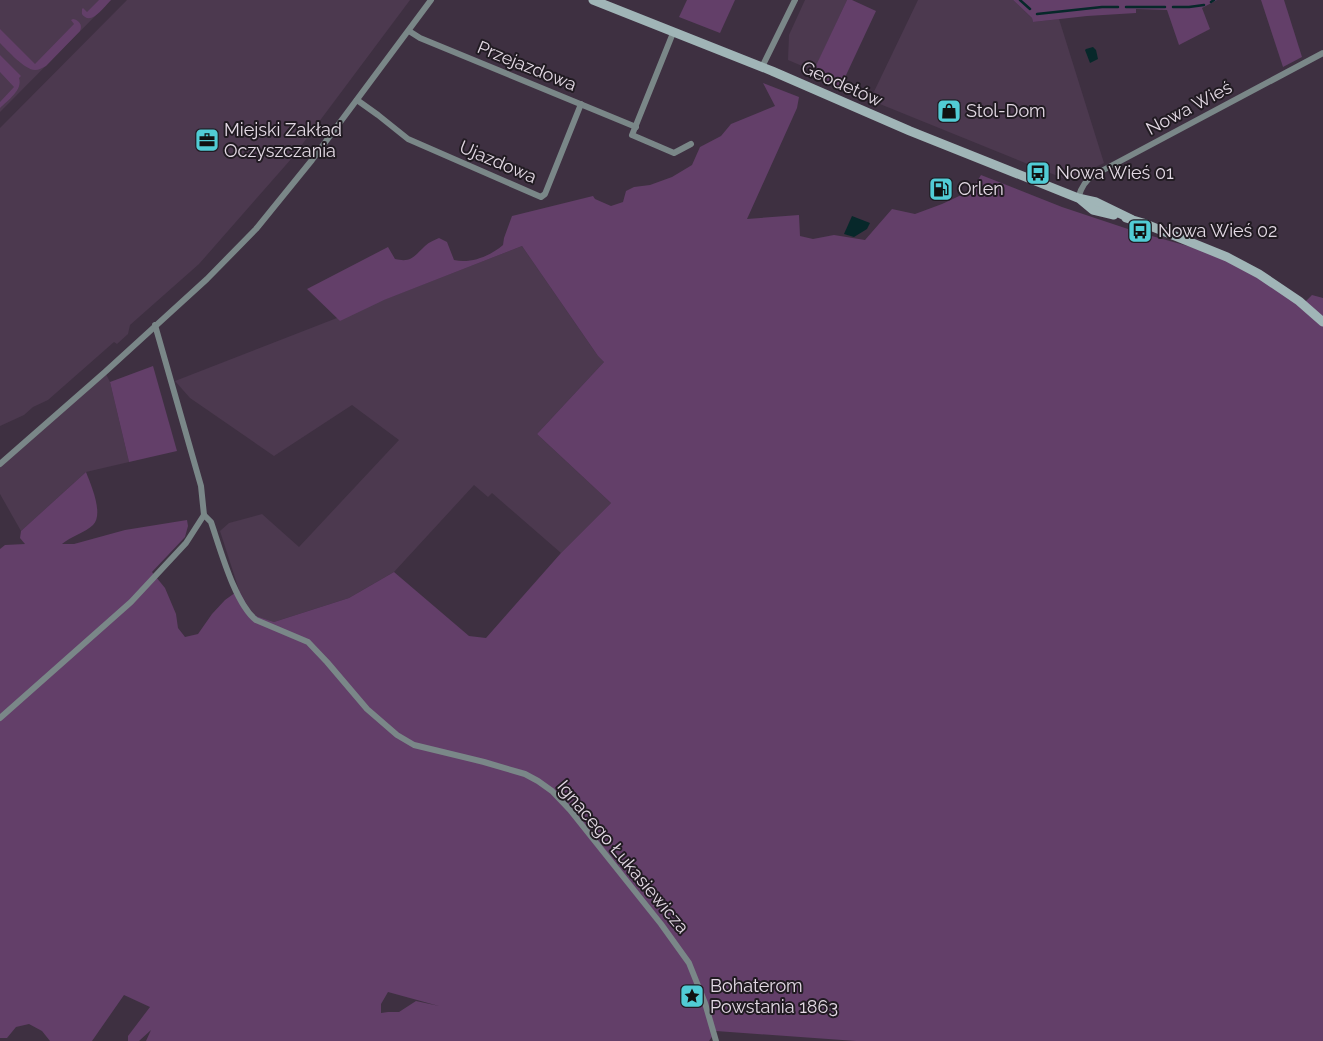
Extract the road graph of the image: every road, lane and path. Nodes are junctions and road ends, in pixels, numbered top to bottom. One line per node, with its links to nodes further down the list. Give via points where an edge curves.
1 (431, 0): 4 (street)
2 (593, 0): 5 (main road, Geodetów)
3 (795, 0): 7 (street)
4 (409, 31): 8 (street); 9 (street, Przejazdowa)
5 (673, 33): 7 (main road, Geodetów); 10 (street)
6 (1323, 53): 12 (street, Nowa Wieś, via 1094,175)
7 (762, 67): 12 (main road, Geodetów)
8 (357, 100): 9 (street, Ujazdowa, via 408,139 541,197 545,194); 14 (street, via 256,229)
9 (580, 104): 10 (street, Przejazdowa)
10 (636, 127): 11 (street, via 632,136 674,153)
11 (691, 144)
12 (1078, 198): 13 (main road, Geodetów, via 1096,202 1227,257 1299,301)
13 (1323, 322)
14 (155, 326): 15 (street); 16 (street, Ignacego Łukasiewicza, via 201,486)
15 (0, 464)
16 (204, 515): 17 (street, via 186,543 131,602); 18 (street, Ignacego Łukasiewicza, via 211,522 237,594 250,616 308,642 367,709 397,735 414,745 525,774 552,791 662,924 689,963)
17 (0, 718)
18 (716, 1041)

